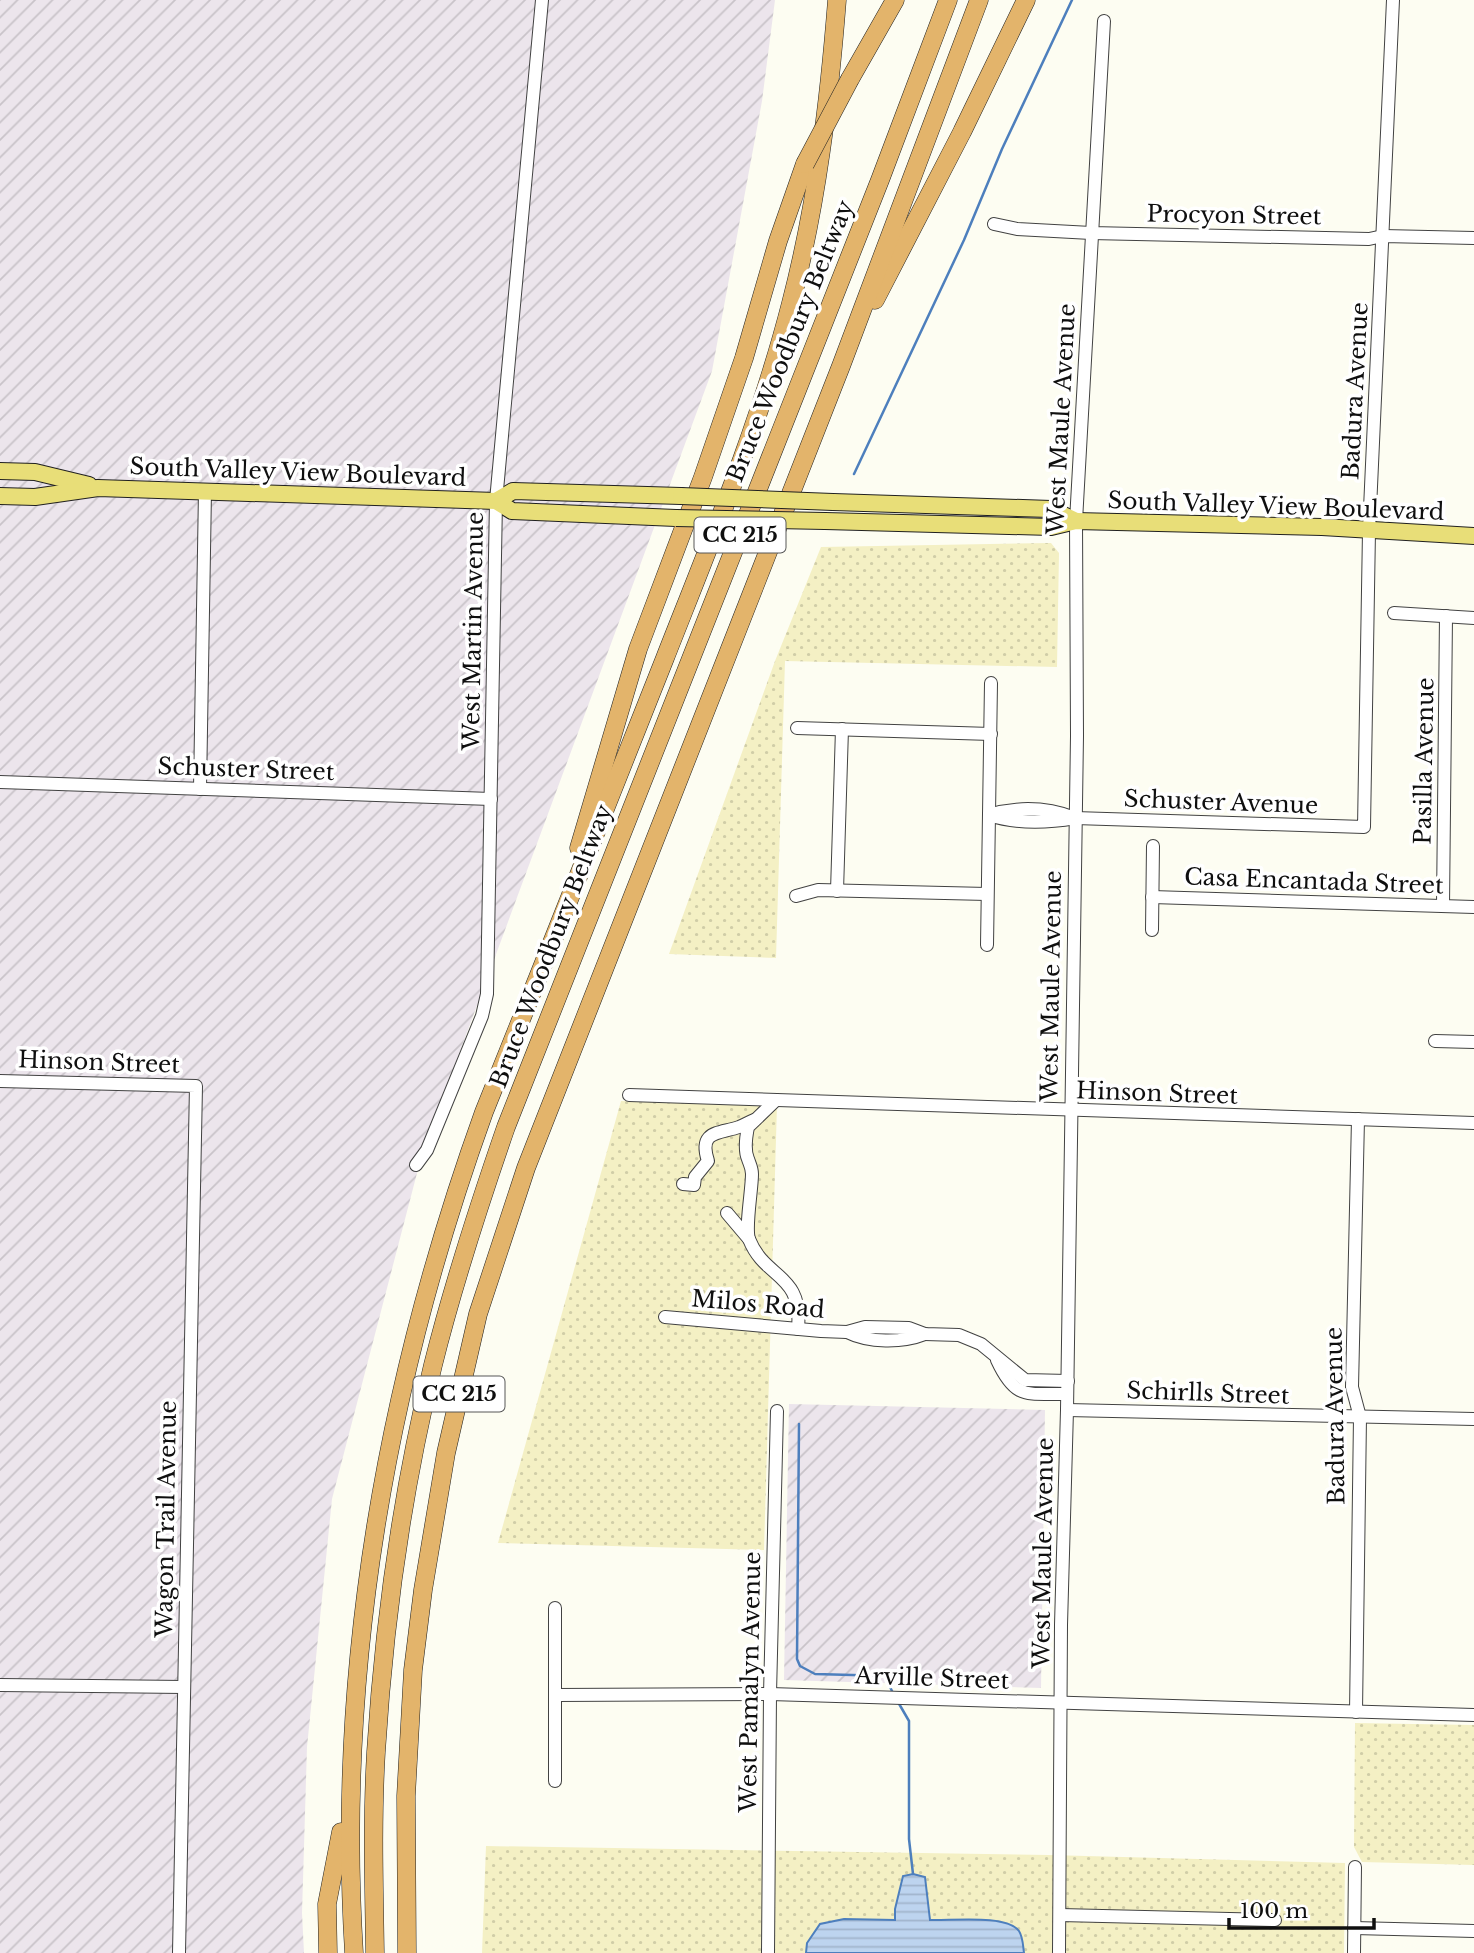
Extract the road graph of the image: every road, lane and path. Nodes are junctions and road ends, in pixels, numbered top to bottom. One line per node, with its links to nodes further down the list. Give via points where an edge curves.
1 (542, 0): 20 (street, West Martin Avenue)
2 (828, 0): 10 (highway)
3 (837, 0): 10 (highway)
4 (895, 0): 46 (highway, bridge, via 805,164 708,464 624,694)
5 (948, 0): 86 (highway, Bruce Woodbury Beltway / CC 215, via 506,1127 457,1280 415,1451 385,1641 373,1835)
6 (979, 0): 15 (highway, CC 215)
7 (1026, 0): 15 (highway)
8 (1394, 0): 13 (street, Badura Avenue)
9 (1104, 21): 12 (street, West Maule Avenue)
10 (830, 83): 46 (highway, CC 215, via 816,191 792,302 761,403)
11 (994, 224): 12 (street, Procyon Street)
12 (1091, 233): 13 (street, Procyon Street); 21 (street, West Maule Avenue)
13 (1383, 236): 14 (street, Procyon Street); 22 (street, Badura Avenue)
14 (1474, 238)
15 (841, 366): 87 (highway, CC 215, via 526,1168 478,1314 446,1453 414,1670 405,1796)
16 (0, 471): 17 (main road, South Valley View Boulevard, via 35,472)
17 (98, 488): 18 (main road, South Valley View Boulevard); 19 (main road, South Valley View Boulevard, via 35,497)
18 (205, 491): 20 (main road, South Valley View Boulevard); 32 (street)
19 (0, 496)
20 (496, 501): 21 (main road, South Valley View Boulevard, bridge, via 512,511 676,518 1051,527); 21 (main road, South Valley View Boulevard, bridge, via 513,491 681,496 1051,509); 33 (street, West Martin Avenue)
21 (1076, 521): 22 (main road, South Valley View Boulevard); 35 (street, West Maule Avenue)
22 (1369, 531): 23 (main road, South Valley View Boulevard); 36 (street, Badura Avenue)
23 (1474, 536)
24 (1394, 613): 25 (street)
25 (1446, 616): 26 (street); 42 (street, Pasilla Avenue)
26 (1474, 618)
27 (991, 683): 30 (street)
28 (797, 728): 29 (street)
29 (842, 729): 30 (street); 38 (street)
30 (991, 734): 34 (street)
31 (0, 782): 32 (street, Schuster Street)
32 (200, 789): 33 (street, Schuster Street)
33 (491, 799): 57 (street, West Martin Avenue, via 487,994 427,1150)
34 (989, 815): 35 (street, Schuster Avenue, via 1008,821); 39 (street)
35 (1075, 818): 36 (street, Schuster Avenue); 53 (street, West Maule Avenue)
36 (1364, 827)
37 (1153, 846): 41 (street)
38 (837, 891): 39 (street); 40 (street, via 809,891)
39 (987, 894): 45 (street)
40 (796, 897)
41 (1152, 897): 42 (street, Casa Encantada Street); 44 (street)
42 (1443, 906): 43 (street, Casa Encantada Street)
43 (1474, 907)
44 (1152, 930)
45 (988, 945)
46 (550, 949): 76 (highway, CC 215, via 458,1183 410,1359 374,1531 360,1646)
47 (1434, 1041): 48 (street)
48 (1474, 1042)
49 (0, 1081): 50 (street, Hinson Street)
50 (196, 1086): 70 (street, Wagon Trail Avenue)
51 (629, 1095): 52 (street, Hinson Street)
52 (776, 1100): 53 (street, Hinson Street); 54 (street)
53 (1070, 1111): 55 (street, Hinson Street); 63 (street, West Maule Avenue)
54 (755, 1119): 58 (street, via 711,1135 705,1147 708,1161 694,1185); 60 (street, via 747,1135 747,1158 752,1166)
55 (1357, 1119): 56 (street, Hinson Street); 66 (street, Badura Avenue, via 1352,1387)
56 (1474, 1123)
57 (416, 1165)
58 (683, 1184)
59 (727, 1213): 60 (street)
60 (749, 1239): 62 (street, via 792,1289)
61 (665, 1317): 62 (street, Milos Road)
62 (798, 1329): 63 (street, Milos Road, via 874,1339 908,1340 925,1334 965,1337 981,1344 1025,1380)
63 (1067, 1387): 64 (street, West Maule Avenue)
64 (1067, 1410): 66 (street, Schirlls Street); 73 (street, West Maule Avenue)
65 (777, 1411): 71 (street, West Pamalyn Avenue)
66 (1360, 1417): 67 (street, Schirlls Street); 74 (street, Badura Avenue)
67 (1474, 1419)
68 (555, 1608): 72 (street)
69 (0, 1685): 70 (street)
70 (184, 1687): 83 (street, Wagon Trail Avenue)
71 (770, 1694): 72 (street, Arville Street); 73 (street, Arville Street); 88 (street, West Pamalyn Avenue)
72 (556, 1695): 77 (street)
73 (1061, 1703): 74 (street, Arville Street); 79 (street, West Maule Avenue)
74 (1356, 1713): 75 (street, Arville Street)
75 (1474, 1715)
76 (352, 1778): 84 (highway, via 327,1904); 85 (highway, CC 215, via 349,1850)
77 (555, 1782)
78 (1355, 1867): 81 (street)
79 (1060, 1915): 80 (street); 89 (street, West Maule Avenue)
80 (1275, 1920)
81 (1354, 1928): 82 (street); 90 (street)
82 (1474, 1931)
83 (179, 1953)
84 (328, 1953)
85 (354, 1953)
86 (375, 1953)
87 (407, 1953)
88 (768, 1953)
89 (1059, 1953)
90 (1354, 1953)

